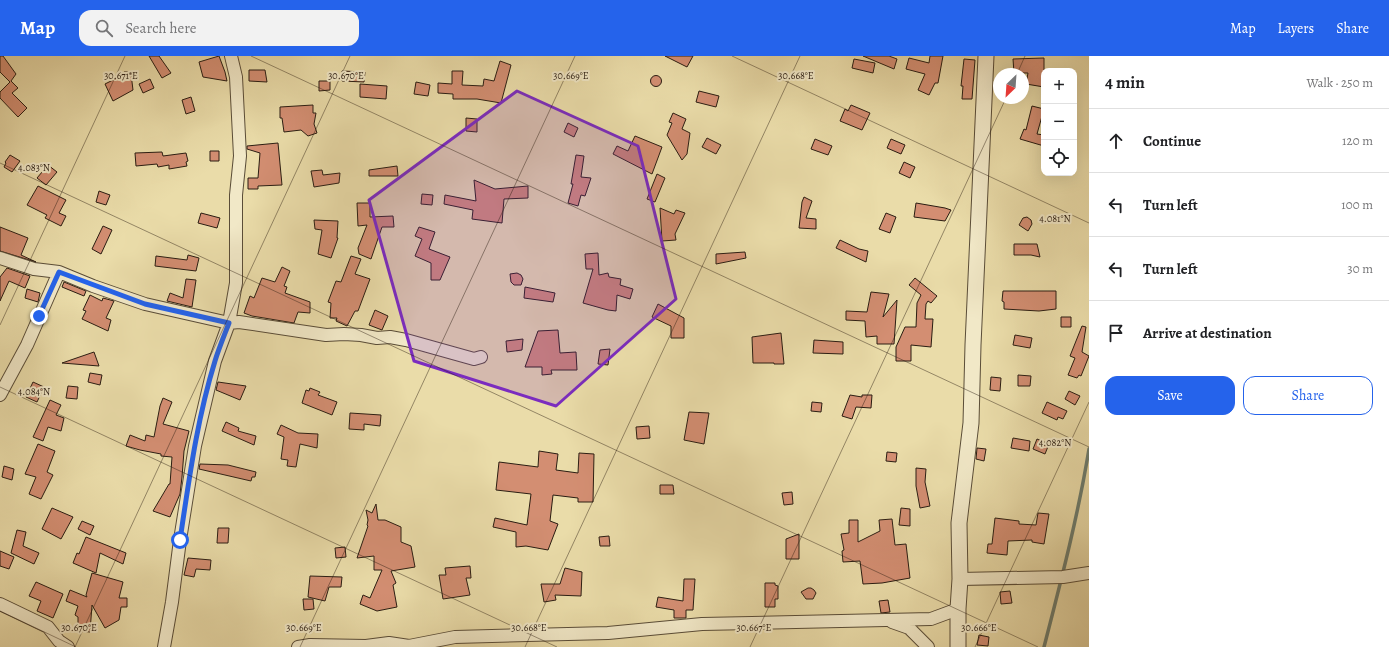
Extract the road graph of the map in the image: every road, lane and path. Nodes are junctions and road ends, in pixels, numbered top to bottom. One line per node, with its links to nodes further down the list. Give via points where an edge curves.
1 (232, 56): 5 (street, via 236,77 240,156 236,195 236,283)
2 (986, 56): 9 (street, via 971,422 959,523)
3 (0, 258): 4 (street, via 34,269)
4 (59, 272): 5 (street, via 145,304); 7 (street, via 27,345)
5 (229, 323): 6 (street, via 239,322 326,335 390,337 474,359); 14 (street, via 215,360 195,446)
6 (481, 356)
7 (0, 395)
8 (1089, 573): 9 (street, via 1063,577)
9 (960, 579): 11 (street)
10 (0, 604): 13 (street, via 48,627 59,641)
11 (958, 609): 12 (street, via 931,620); 17 (street)
12 (888, 620): 15 (street, via 702,624 608,633 462,636 409,646 389,643); 16 (street, via 909,628)
13 (68, 647)
14 (164, 647)
15 (298, 647)
16 (928, 647)
17 (958, 647)

